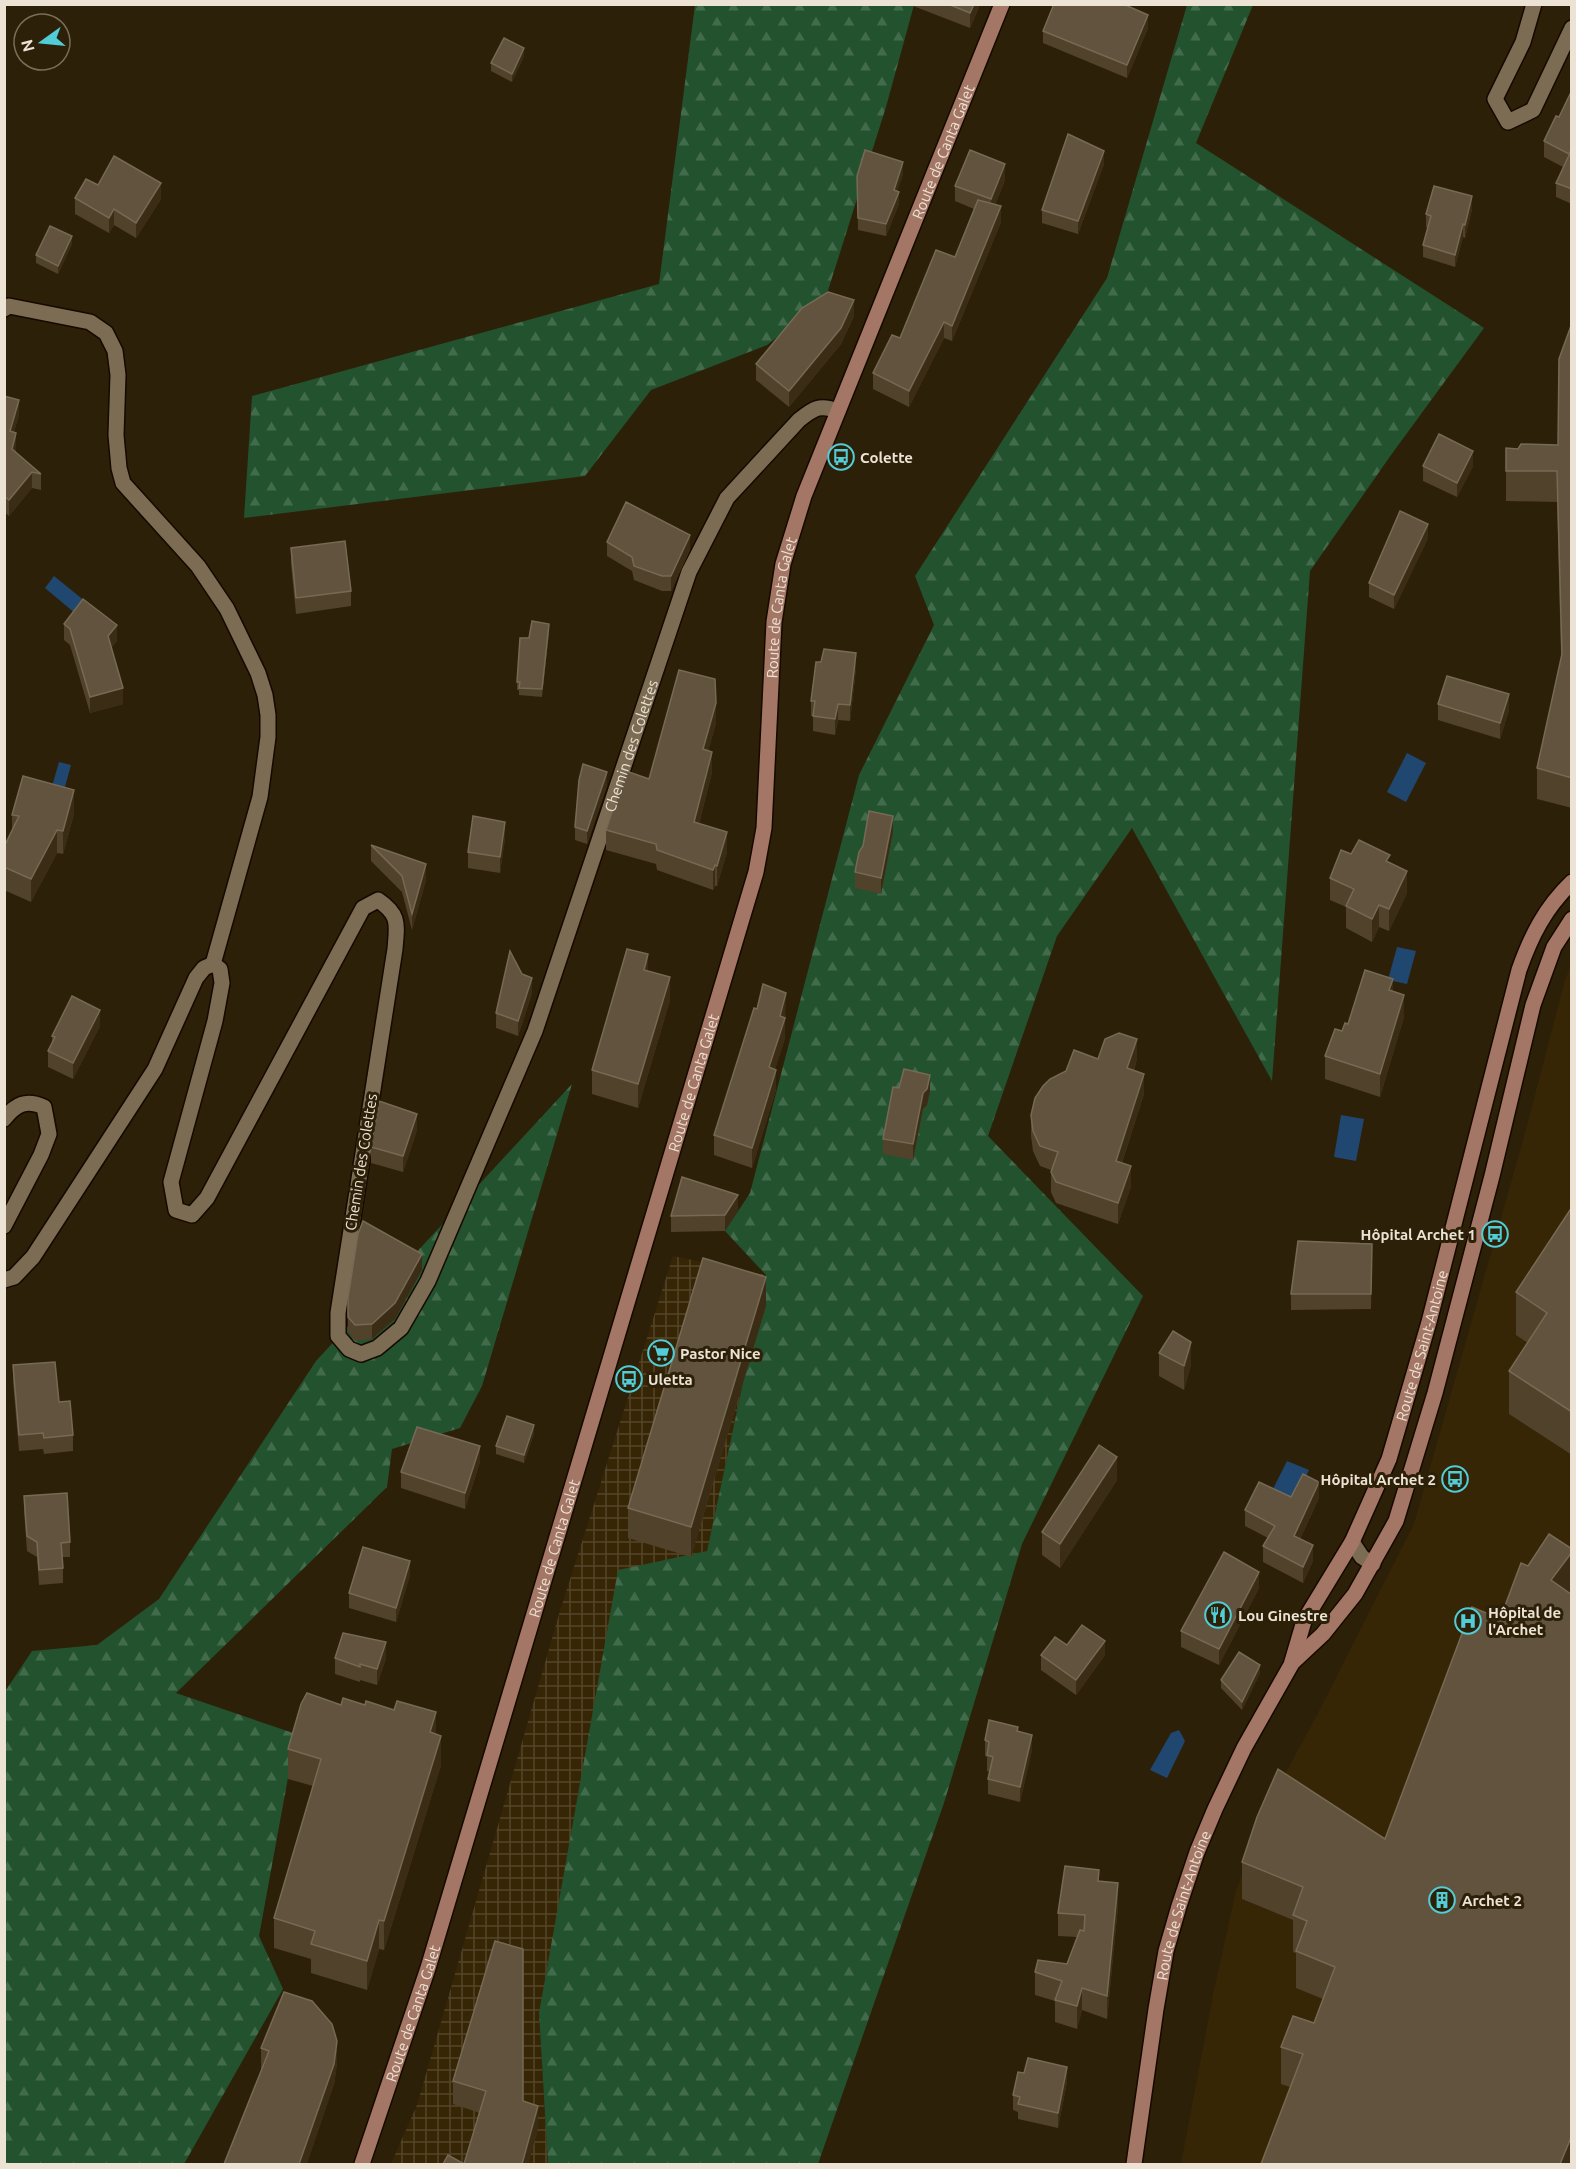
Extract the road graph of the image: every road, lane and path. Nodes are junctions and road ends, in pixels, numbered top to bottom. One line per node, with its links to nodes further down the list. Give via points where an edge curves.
1 (1002, 4): 5 (main road, Route de Canta Galet)
2 (1534, 4): 3 (street, via 1523,42 1495,99 1508,122 1533,110)
3 (1572, 28)
4 (4, 309): 8 (street, via 9,306 90,322 106,333 115,351 118,375 116,435 123,483 198,566 226,609 258,673 268,715 266,767)
5 (838, 411): 8 (street, Chemin des Colettes, via 825,406 799,420 727,498 689,572 535,1031 428,1281 401,1328 377,1348 361,1354 349,1349 338,1336 338,1313 395,949 392,909 378,900 363,908 207,1198 192,1215 176,1210 171,1182 215,1021 222,983 220,969); 15 (main road, Route de Canta Galet, via 804,496 783,564 774,622 764,828 756,872 435,1946)
6 (1572, 882): 12 (main road, Route de Saint-Antoine, via 1544,914 1519,970 1399,1428)
7 (1572, 919): 13 (main road, Route de Saint-Antoine, via 1554,947 1533,1005 1435,1393 1396,1521)
8 (213, 964): 11 (street, via 196,978 155,1069 33,1257 14,1277)
9 (4, 1119): 10 (street, via 22,1102 33,1102 44,1107 49,1134)
10 (4, 1226)
11 (4, 1280)
12 (1352, 1542): 13 (street, via 1362,1557); 14 (main road, Route de Saint-Antoine, via 1304,1621)
13 (1373, 1564): 14 (main road, Route de Saint-Antoine, via 1355,1594)
14 (1291, 1665): 16 (main road, Route de Saint-Antoine, via 1215,1809 1179,1906 1166,1951)
15 (362, 2164)
16 (1134, 2164)

